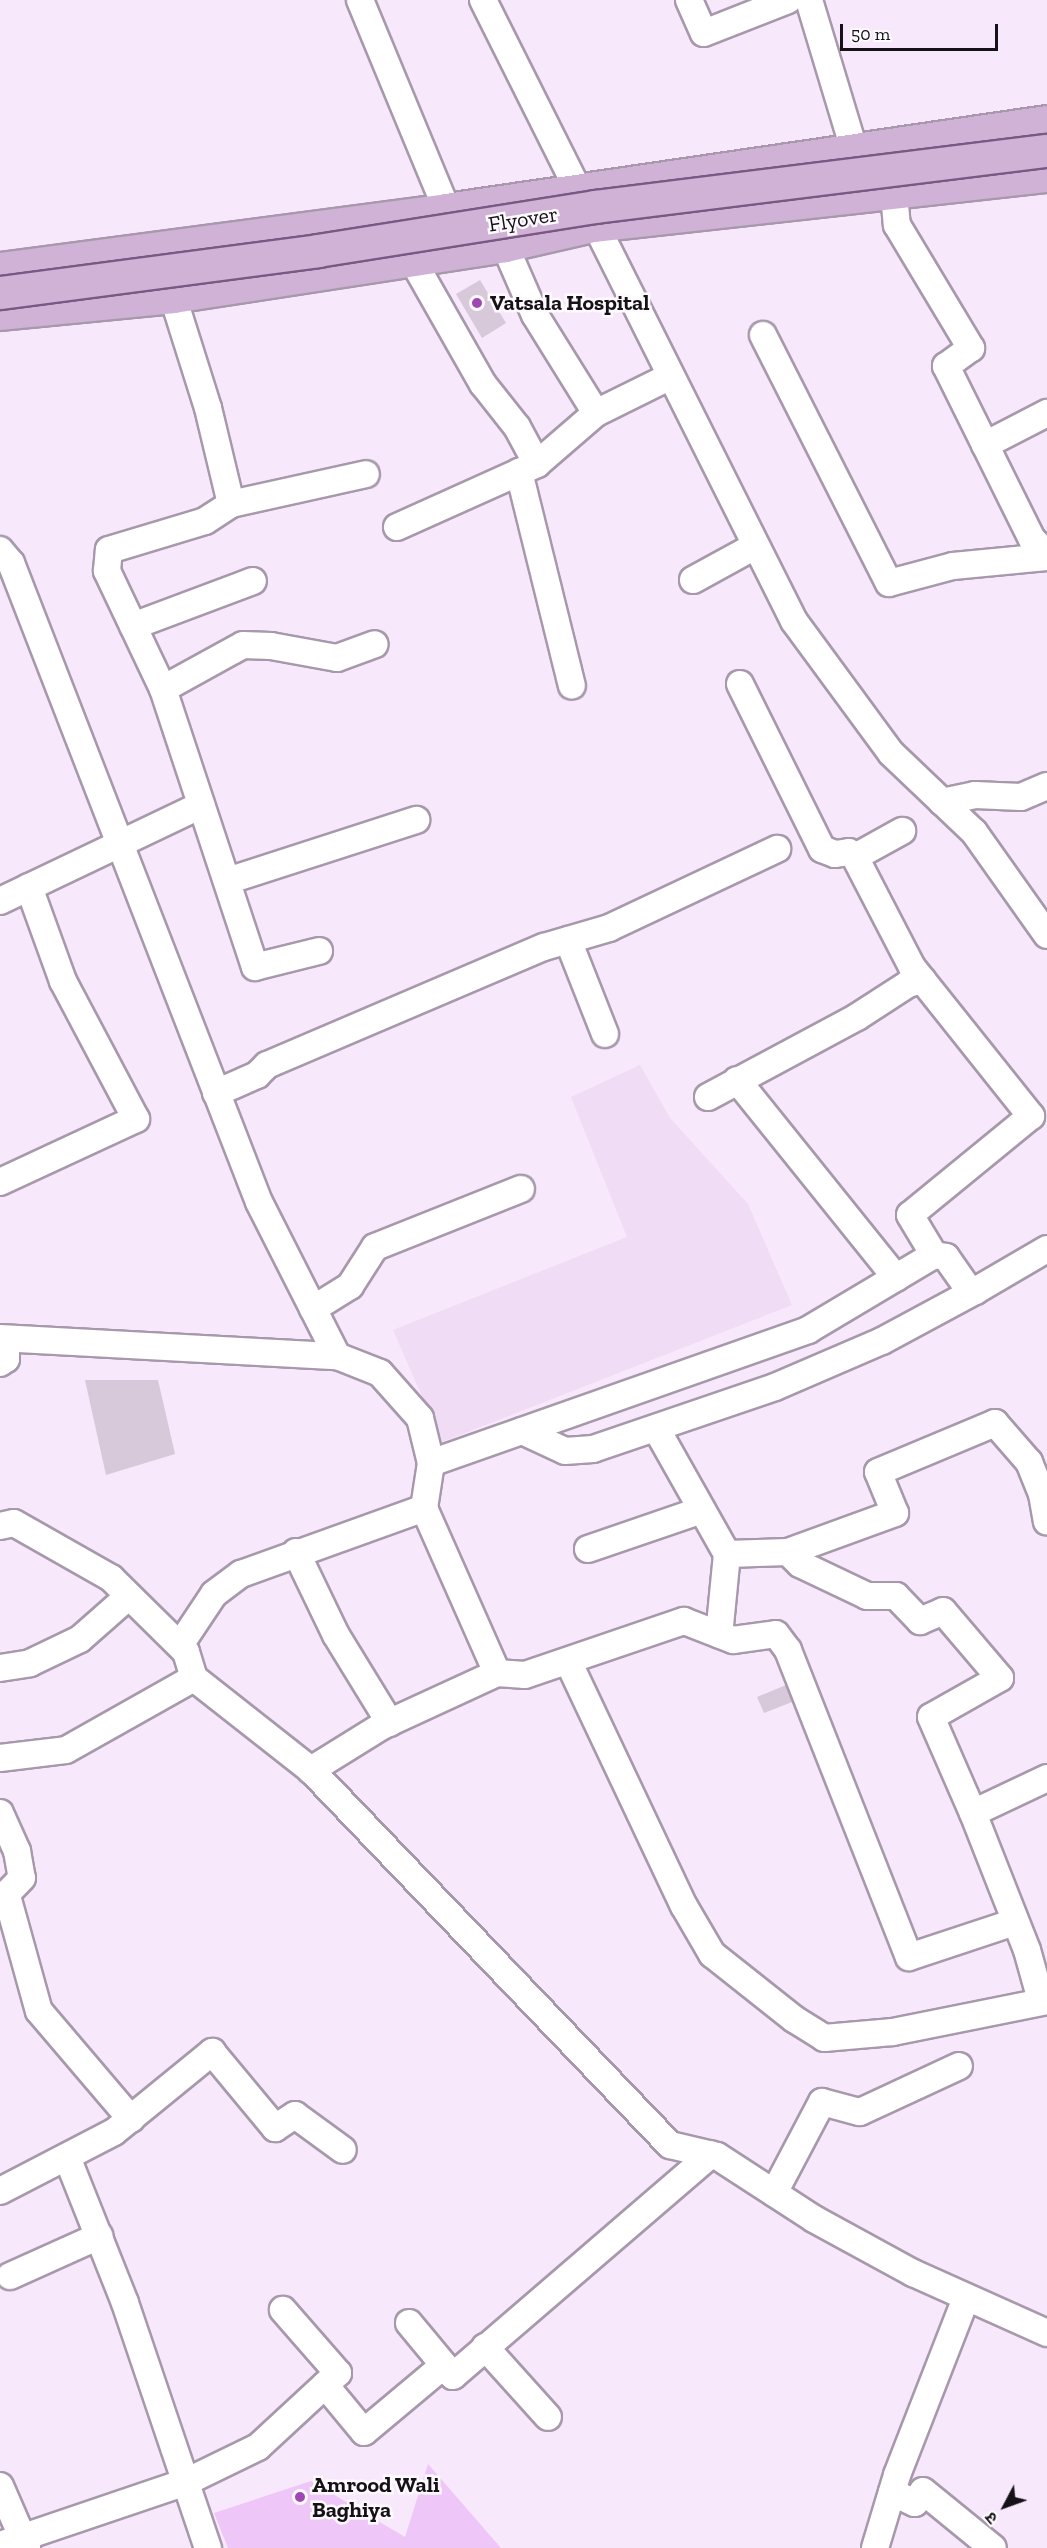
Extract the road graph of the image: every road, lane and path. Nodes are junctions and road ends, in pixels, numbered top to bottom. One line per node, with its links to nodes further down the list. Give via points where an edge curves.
1 (360, 0): 12 (street)
2 (483, 0): 10 (street)
3 (689, 0): 4 (street, via 704,33)
4 (788, 0)
5 (809, 0): 7 (street)
6 (1047, 122): 7 (main road)
7 (856, 151): 10 (main road); 11 (street)
8 (1047, 151): 17 (main road, Flyover, bridge, via 596,207 318,251)
9 (1047, 176): 11 (main road)
10 (577, 192): 12 (main road); 13 (street)
11 (880, 194): 13 (main road); 24 (street, via 971,348 946,366)
12 (447, 210): 16 (main road)
13 (593, 226): 14 (main road); 21 (street)
14 (505, 246): 15 (main road); 22 (street, via 535,315)
15 (413, 261): 18 (main road); 25 (street, via 483,384 517,427)
16 (0, 268)
17 (0, 293)
18 (173, 297): 19 (main road); 27 (street, via 208,408)
19 (0, 314)
20 (763, 334): 31 (street, via 889,583 953,566)
21 (669, 377): 22 (street); 29 (street)
22 (596, 413): 25 (street)
23 (1047, 413): 24 (street)
24 (985, 445): 31 (street, via 1032,539)
25 (528, 468): 28 (street); 37 (street)
26 (366, 474): 27 (street)
27 (231, 504): 34 (street, via 205,521 109,550 107,571)
28 (398, 527)
29 (755, 546): 32 (street); 40 (street, via 794,621 891,753)
30 (0, 550): 44 (street, via 11,562)
31 (1047, 555)
32 (693, 580)
33 (253, 581): 34 (street)
34 (133, 626): 38 (street)
35 (375, 644): 38 (street, via 337,658 243,645)
36 (740, 684): 46 (street, via 822,849 835,854 849,852)
37 (572, 686)
38 (163, 689): 41 (street)
39 (1047, 786): 40 (street, via 1021,797 975,795)
40 (942, 802): 50 (street, via 974,832)
41 (201, 805): 44 (street); 47 (street)
42 (416, 820): 47 (street)
43 (902, 831): 46 (street)
44 (118, 846): 48 (street); 56 (street)
45 (777, 849): 51 (street, via 609,928)
46 (855, 857): 53 (street)
47 (226, 881): 52 (street, via 255,967)
48 (29, 887): 49 (street); 58 (street, via 63,981 136,1119)
49 (0, 901)
50 (1047, 935)
51 (568, 940): 54 (street); 56 (street, via 267,1065 257,1075)
52 (319, 951)
53 (922, 980): 55 (street, via 908,984 857,1017); 61 (street, via 1031,1116 909,1215)
54 (604, 1034)
55 (737, 1080): 57 (street); 62 (street)
56 (216, 1093): 64 (street, via 259,1202)
57 (708, 1097)
58 (0, 1182)
59 (521, 1189): 64 (street, via 375,1247 350,1286)
60 (1047, 1250): 63 (street)
61 (934, 1255): 62 (street); 63 (street, via 946,1257 968,1288)
62 (896, 1278): 68 (street, via 808,1330)
63 (975, 1291): 69 (street, via 882,1341)
64 (313, 1309): 66 (street)
65 (3, 1338): 66 (street); 67 (street, via 6,1359)
66 (337, 1356): 71 (street, via 380,1373 413,1410 420,1418)
67 (0, 1364)
68 (660, 1382): 69 (street); 70 (street)
69 (668, 1429): 70 (street, via 592,1449 565,1451); 73 (street)
70 (522, 1431): 71 (street)
71 (431, 1463): 72 (street)
72 (424, 1508): 77 (street); 85 (street)
73 (702, 1510): 76 (street); 79 (street)
74 (1047, 1522): 78 (street, via 1042,1494 1029,1462 995,1423 878,1472 895,1513)
75 (0, 1526): 80 (street, via 14,1522 111,1578)
76 (588, 1549)
77 (296, 1552): 82 (street, via 242,1574 214,1594); 87 (street, via 336,1635)
78 (788, 1552): 79 (street); 92 (street, via 800,1564 867,1596 896,1596 920,1621 943,1611 1000,1677 931,1717)
79 (727, 1554): 81 (street)
80 (129, 1596): 82 (street); 84 (street, via 80,1639 30,1663)
81 (719, 1635): 83 (street, via 684,1621); 94 (street, via 733,1640 776,1634 788,1650 909,1957)
82 (180, 1645): 86 (street)
83 (568, 1661): 85 (street, via 525,1675); 96 (street, via 684,1906 712,1954 794,2019 824,2038 893,2032)
84 (0, 1668)
85 (497, 1673): 87 (street)
86 (194, 1678): 88 (street, via 66,1750); 89 (street)
87 (390, 1723): 89 (street)
88 (0, 1758)
89 (312, 1770): 100 (street, via 670,2145)
90 (1047, 1778): 92 (street)
91 (0, 1813): 93 (street, via 17,1851 22,1878)
92 (974, 1813): 94 (street)
93 (4, 1898): 98 (street, via 39,2011)
94 (1015, 1922): 95 (street); 96 (street)
95 (1047, 1944)
96 (1044, 2000)
97 (959, 2066): 103 (street, via 860,2112 822,2102)
98 (131, 2119): 99 (street, via 212,2052 275,2128 295,2115); 101 (street)
99 (343, 2150)
100 (711, 2154): 103 (street); 110 (street)
101 (67, 2157): 102 (street); 104 (street)
102 (0, 2191)
103 (774, 2193): 106 (street, via 854,2241)
104 (99, 2236): 105 (street); 114 (street)
105 (10, 2276)
106 (966, 2298): 109 (street); 116 (street)
107 (283, 2310): 112 (street, via 338,2373)
108 (409, 2323): 111 (street)
109 (1047, 2332)
110 (485, 2348): 111 (street, via 453,2376); 113 (street)
111 (444, 2365): 112 (street, via 364,2432)
112 (325, 2385): 114 (street, via 258,2447)
113 (548, 2417)
114 (186, 2482): 117 (street); 119 (street)
115 (0, 2486): 117 (street)
116 (892, 2492): 120 (street); 121 (street, via 915,2503 923,2491)
117 (25, 2542): 118 (street)
118 (0, 2545)
119 (208, 2548)
120 (875, 2548)
121 (993, 2548)

